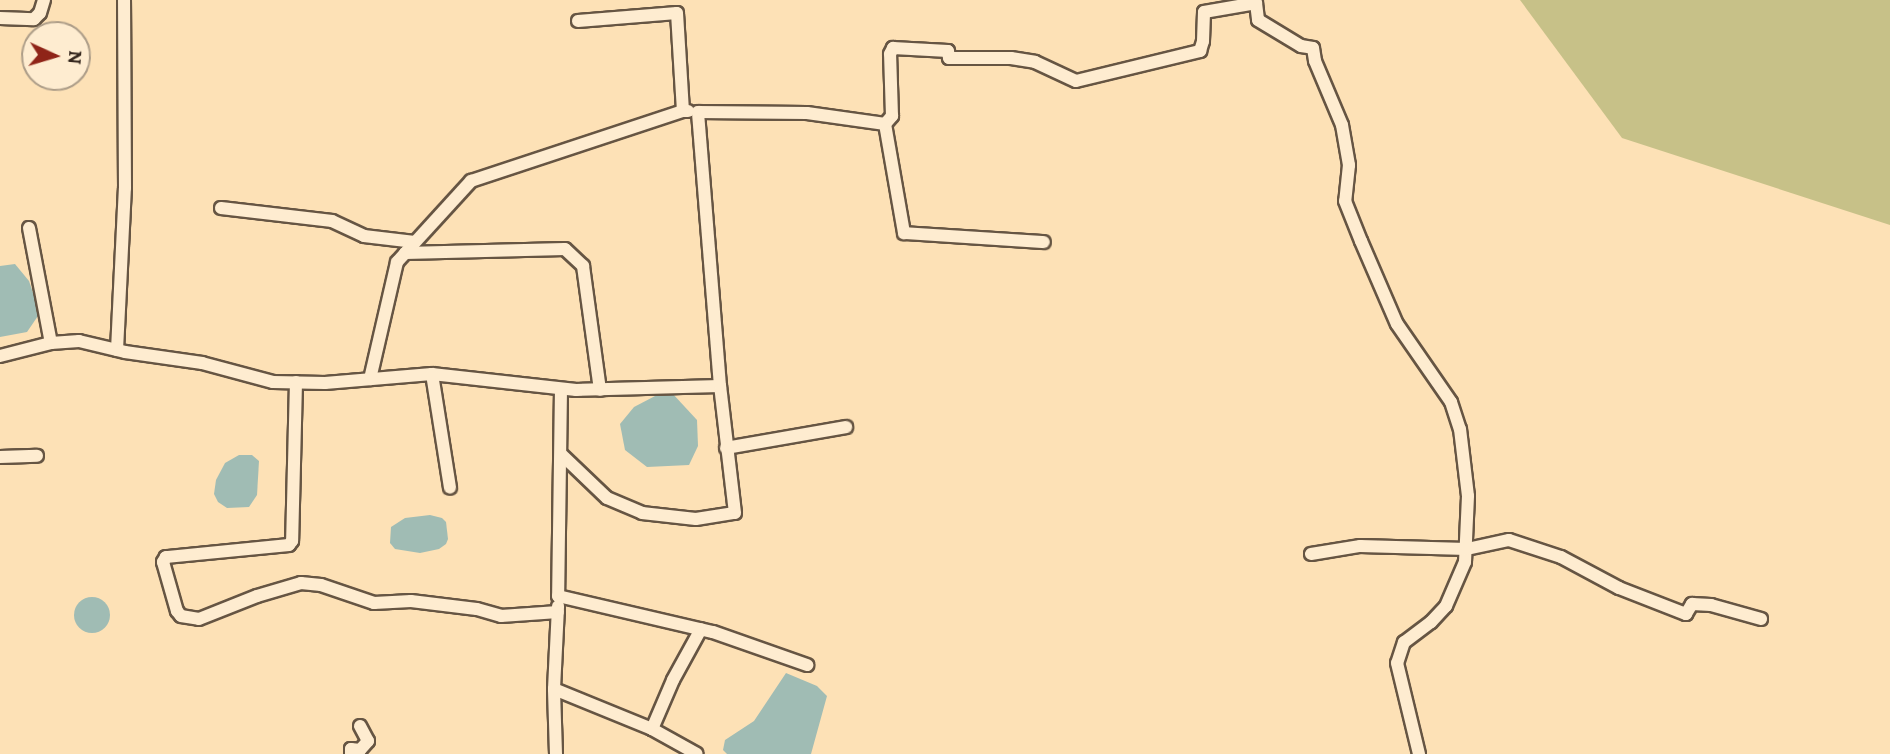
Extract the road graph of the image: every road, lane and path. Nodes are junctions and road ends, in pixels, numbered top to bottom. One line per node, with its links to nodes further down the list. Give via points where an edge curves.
1 (44, 0): 5 (street, via 34,19)
2 (124, 0): 16 (street, via 125,188)
3 (1256, 2): 9 (street, via 1204,12 1200,51 1076,81 1035,62 949,58 948,51 892,48 892,116); 30 (street, via 1258,20 1301,46 1313,48 1342,125 1349,166 1345,201 1397,324 1451,402 1465,462)
4 (677, 7): 6 (street); 7 (street)
5 (0, 18)
6 (578, 21)
7 (683, 111): 8 (street); 12 (street, via 471,181)
8 (698, 113): 9 (street, via 807,113); 21 (street)
9 (886, 124): 13 (street, via 904,233)
10 (221, 208): 12 (street, via 332,221 364,236)
11 (29, 228): 15 (street)
12 (415, 242): 14 (street)
13 (1044, 242)
14 (405, 253): 19 (street, via 397,262); 23 (street, via 565,249 583,266)
15 (51, 343): 16 (street, via 79,341); 17 (street)
16 (117, 350): 20 (street, via 202,363 274,382)
17 (0, 356)
18 (432, 374): 19 (street); 22 (street); 29 (street)
19 (370, 379): 20 (street)
20 (296, 382): 33 (street, via 292,541 289,545 166,557 163,562 181,616 199,619 302,583 374,603 411,601 501,616)
21 (720, 387): 23 (street); 25 (street)
22 (561, 389): 23 (street); 26 (street)
23 (600, 390)
24 (846, 427): 25 (street)
25 (726, 448): 26 (street, via 734,513 706,519 631,509 607,498)
26 (562, 455): 32 (street)
27 (37, 456): 28 (street)
28 (0, 457)
29 (450, 488)
30 (1467, 549): 31 (street, via 1360,547); 34 (street, via 1520,542 1686,614 1692,604 1711,605); 43 (street, via 1446,606 1404,642 1397,663)
31 (1311, 554)
32 (558, 596): 33 (street); 35 (street)
33 (558, 612): 37 (street)
34 (1761, 619)
35 (701, 629): 36 (street); 39 (street)
36 (807, 665)
37 (554, 688): 39 (street); 41 (street)
38 (360, 726): 40 (street, via 368,741 360,750 351,749)
39 (652, 729): 42 (street)
40 (351, 754)
41 (556, 754)
42 (696, 754)
43 (1419, 754)

